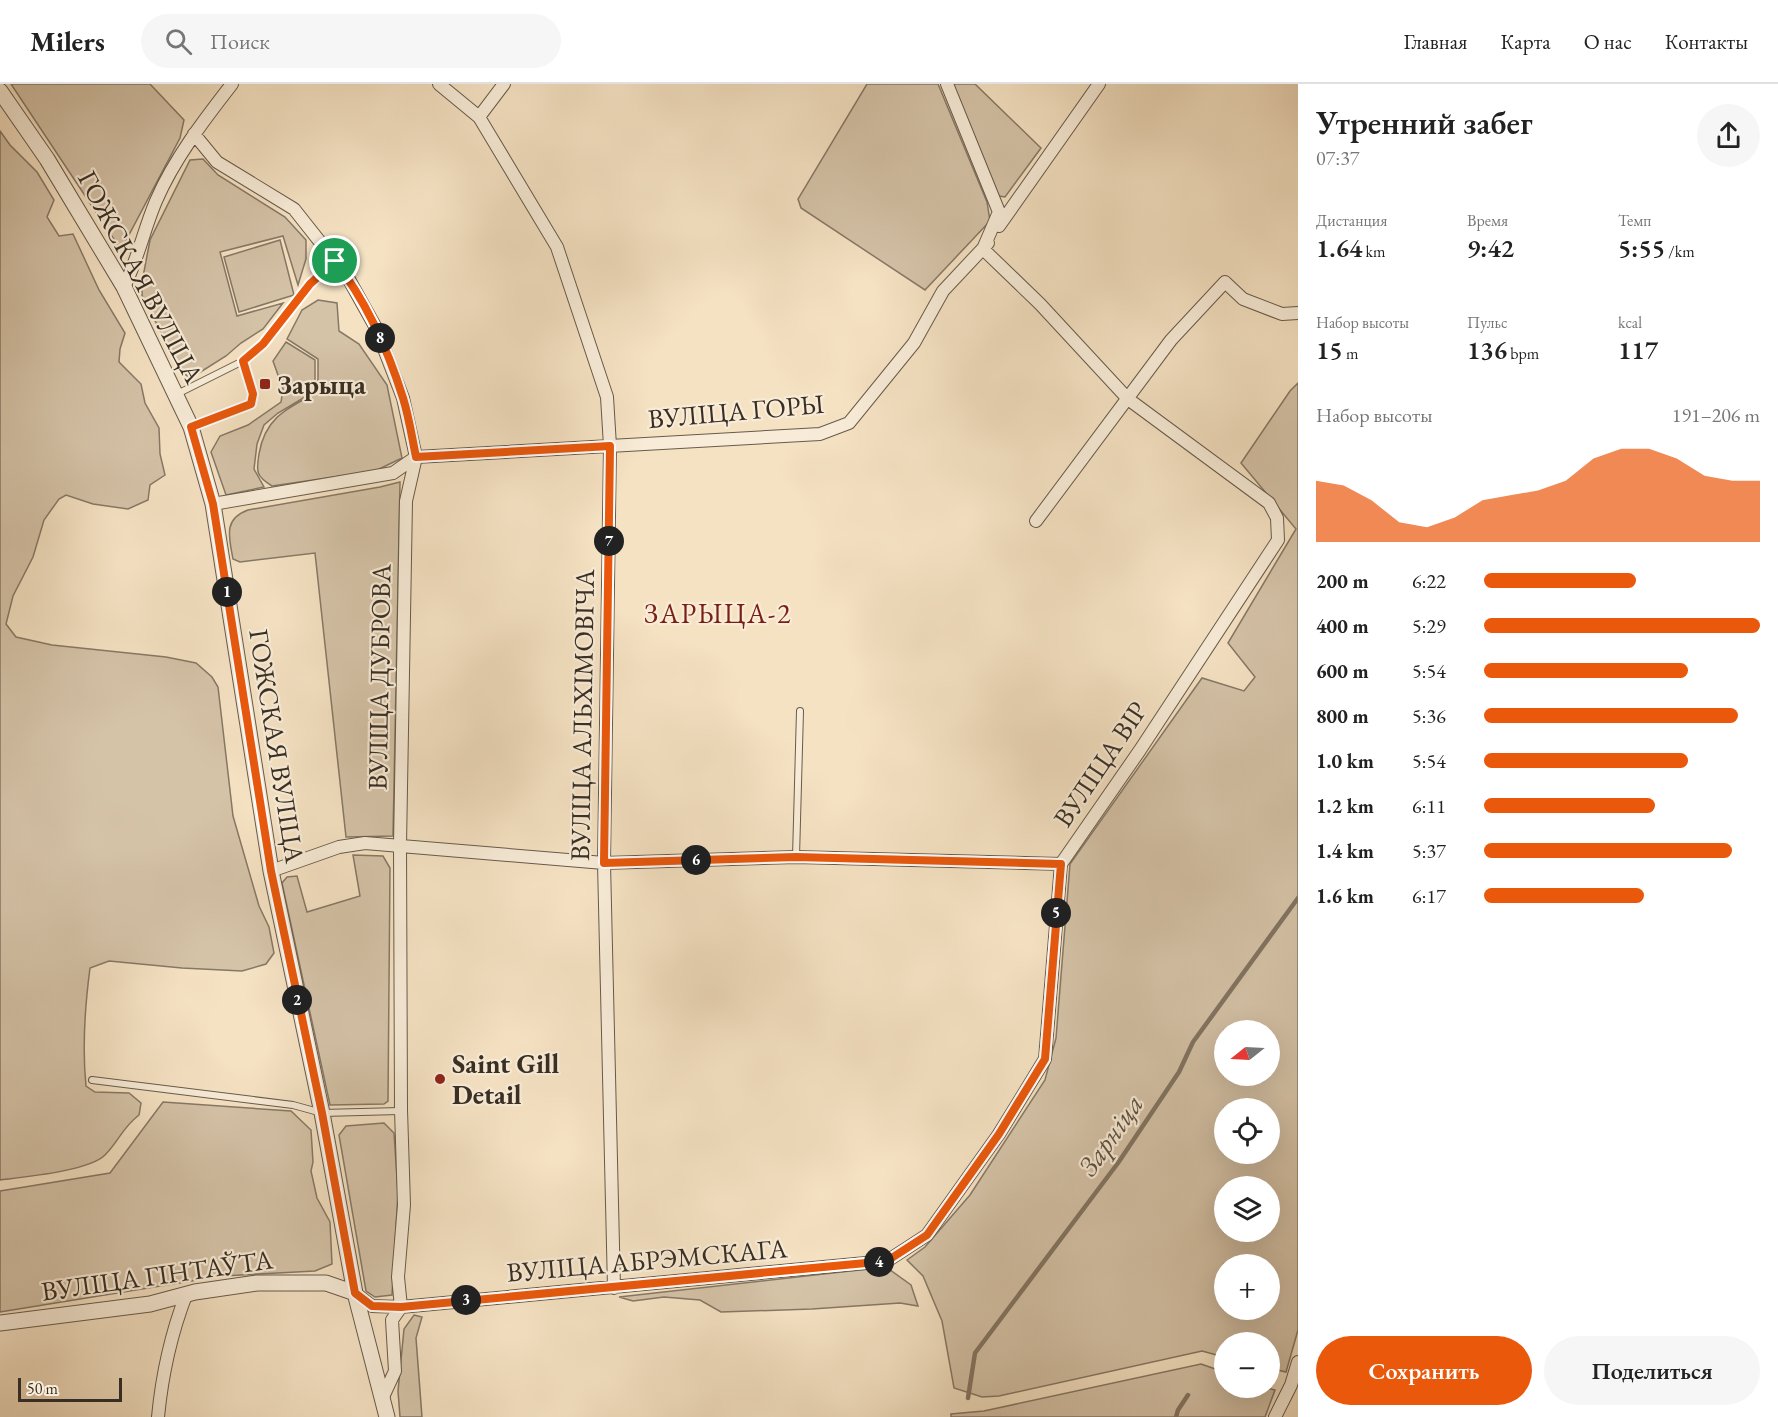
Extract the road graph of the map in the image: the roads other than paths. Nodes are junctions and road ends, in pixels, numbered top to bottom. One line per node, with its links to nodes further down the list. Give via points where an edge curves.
1 (232, 84): 8 (street)
2 (439, 84): 7 (street, ВУЛІЦА АЛЬХІМОВІЧА)
3 (504, 84): 7 (street)
4 (946, 84): 9 (street, via 999,212)
5 (1099, 84): 9 (street, ВУЛІЦА ГОРЫ)
6 (0, 92): 11 (street, ГОЖСКАЯ ВУЛІЦА, via 47,159)
7 (479, 117): 17 (street, ВУЛІЦА АЛЬХІМОВІЧА, via 557,247 608,397)
8 (194, 134): 10 (street, ВУЛІЦА ДУБРОВА, via 217,162 294,209); 11 (street, via 156,200)
9 (983, 249): 15 (street); 17 (street, ВУЛІЦА ГОРЫ, via 943,291 914,343 849,423 819,434)
10 (335, 261): 13 (lane, via 310,284 263,344); 18 (street, ВУЛІЦА ДУБРОВА, via 376,328 403,398)
11 (124, 287): 14 (street, ГОЖСКАЯ ВУЛІЦА)
12 (1298, 313): 15 (street, via 1282,314 1243,299 1225,282 1171,340)
13 (243, 361): 14 (lane); 16 (lane, via 253,394 251,404)
14 (176, 394): 16 (street, ГОЖСКАЯ ВУЛІЦА)
15 (1128, 399): 20 (street); 25 (street, ВУЛІЦА ВІР, via 1269,503 1277,518 1278,540)
16 (191, 427): 19 (street, ГОЖСКАЯ ВУЛІЦА)
17 (610, 446): 18 (street, ВУЛІЦА ГОРЫ); 24 (street, ВУЛІЦА АЛЬХІМОВІЧА)
18 (416, 457): 19 (street, ВУЛІЦА ГОРЫ, via 393,473); 22 (street, ВУЛІЦА ДУБРОВА, via 406,501)
19 (213, 504): 26 (street, ГОЖСКАЯ ВУЛІЦА)
20 (1036, 521)
21 (800, 711): 23 (lane)
22 (400, 845): 24 (street); 26 (street, via 365,843 339,847); 28 (street, ВУЛІЦА ДУБРОВА)
23 (796, 857): 24 (street); 25 (street)
24 (604, 863): 31 (street, ВУЛІЦА АЛЬХІМОВІЧА)
25 (1061, 864): 30 (street, ВУЛІЦА ВІР, via 1045,1059 999,1134 927,1235)
26 (271, 871): 29 (street, ГОЖСКАЯ ВУЛІЦА)
27 (92, 1080): 29 (lane, via 293,1105)
28 (401, 1110): 29 (lane); 34 (street, ВУЛІЦА ДУБРОВА)
29 (322, 1113): 32 (street, ГОЖСКАЯ ВУЛІЦА)
30 (887, 1261): 31 (street, ВУЛІЦА АБРЭМСКАГА)
31 (614, 1288): 34 (street, ВУЛІЦА АБРЭМСКАГА)
32 (355, 1293): 33 (street, ВУЛІЦА ГІНТАЎТА, via 326,1283 257,1283); 34 (street, ВУЛІЦА АБРЭМСКАГА, via 372,1306); 38 (street, ГОЖСКАЯ ВУЛІЦА)
33 (186, 1295): 35 (street, ВУЛІЦА ГІНТАЎТА, via 150,1304); 39 (street, via 175,1322)
34 (401, 1307): 38 (street, via 392,1320 395,1371)
35 (0, 1323)
36 (1298, 1362): 37 (street)
37 (1294, 1385): 41 (street)
38 (382, 1399): 40 (street, ГОЖСКАЯ ВУЛІЦА)
39 (158, 1417)
40 (387, 1417)
41 (1275, 1417)

